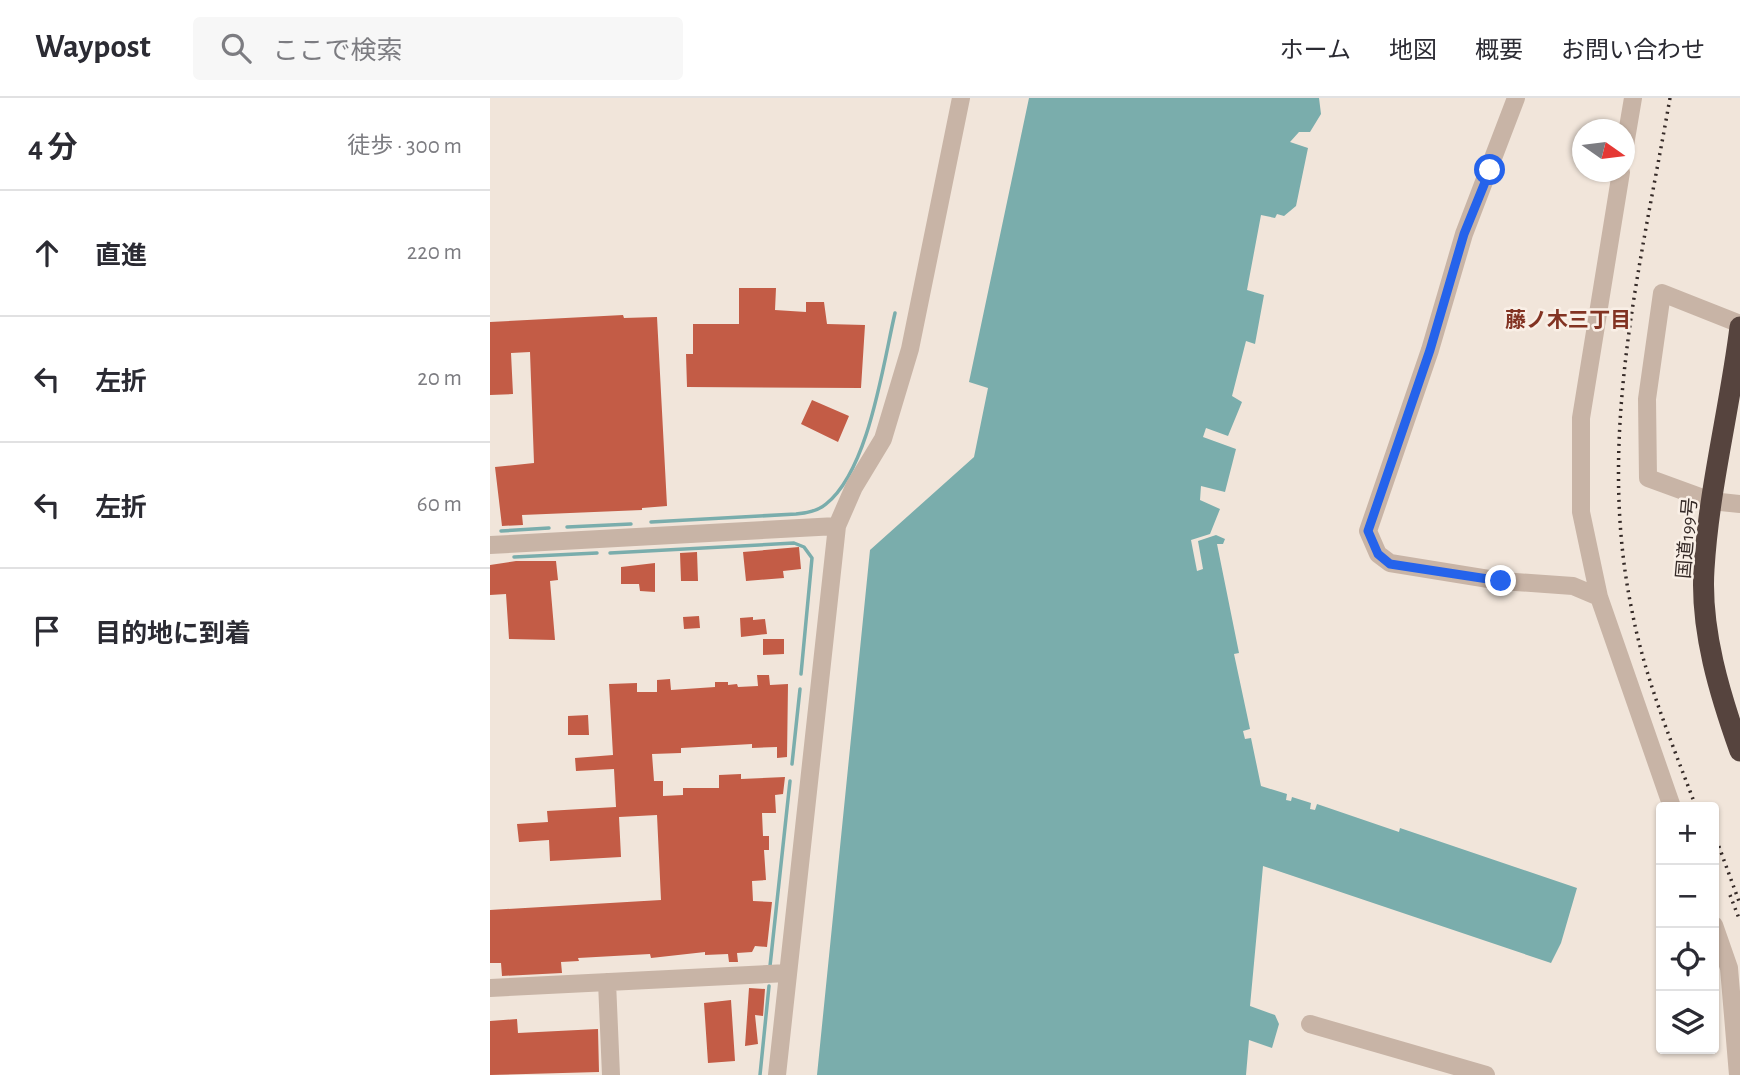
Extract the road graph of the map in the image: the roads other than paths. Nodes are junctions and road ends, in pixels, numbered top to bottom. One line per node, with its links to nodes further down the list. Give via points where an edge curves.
1 (961, 98): 10 (street, via 910,349 883,439)
2 (1516, 98): 12 (street, via 1464,234 1368,531 1378,554 1390,564 1501,581 1573,586)
3 (1633, 98): 4 (street)
4 (1630, 119)
5 (1619, 182): 12 (street, via 1581,418 1581,512)
6 (1740, 325): 7 (highway, 国道199号); 9 (street, via 1662,293 1647,399 1648,478)
7 (1739, 350): 9 (highway, 国道199号)
8 (1740, 404): 9 (highway, 国道199号)
9 (1725, 502): 13 (highway, 国道199号, via 1718,572 1720,612); 14 (highway, 国道199号, via 1704,571 1706,614 1719,686)
10 (837, 526): 11 (street); 19 (street)
11 (490, 545)
12 (1598, 597): 16 (street)
13 (1740, 706)
14 (1736, 727): 15 (highway, 国道199号)
15 (1740, 751)
16 (1670, 802)
17 (1716, 928): 18 (street)
18 (1735, 966): 26 (street)
19 (788, 973): 20 (street); 24 (street)
20 (607, 982): 21 (street); 23 (street)
21 (490, 988)
22 (1310, 1024): 25 (street)
23 (611, 1075)
24 (777, 1075)
25 (1486, 1075)
26 (1738, 1075)

